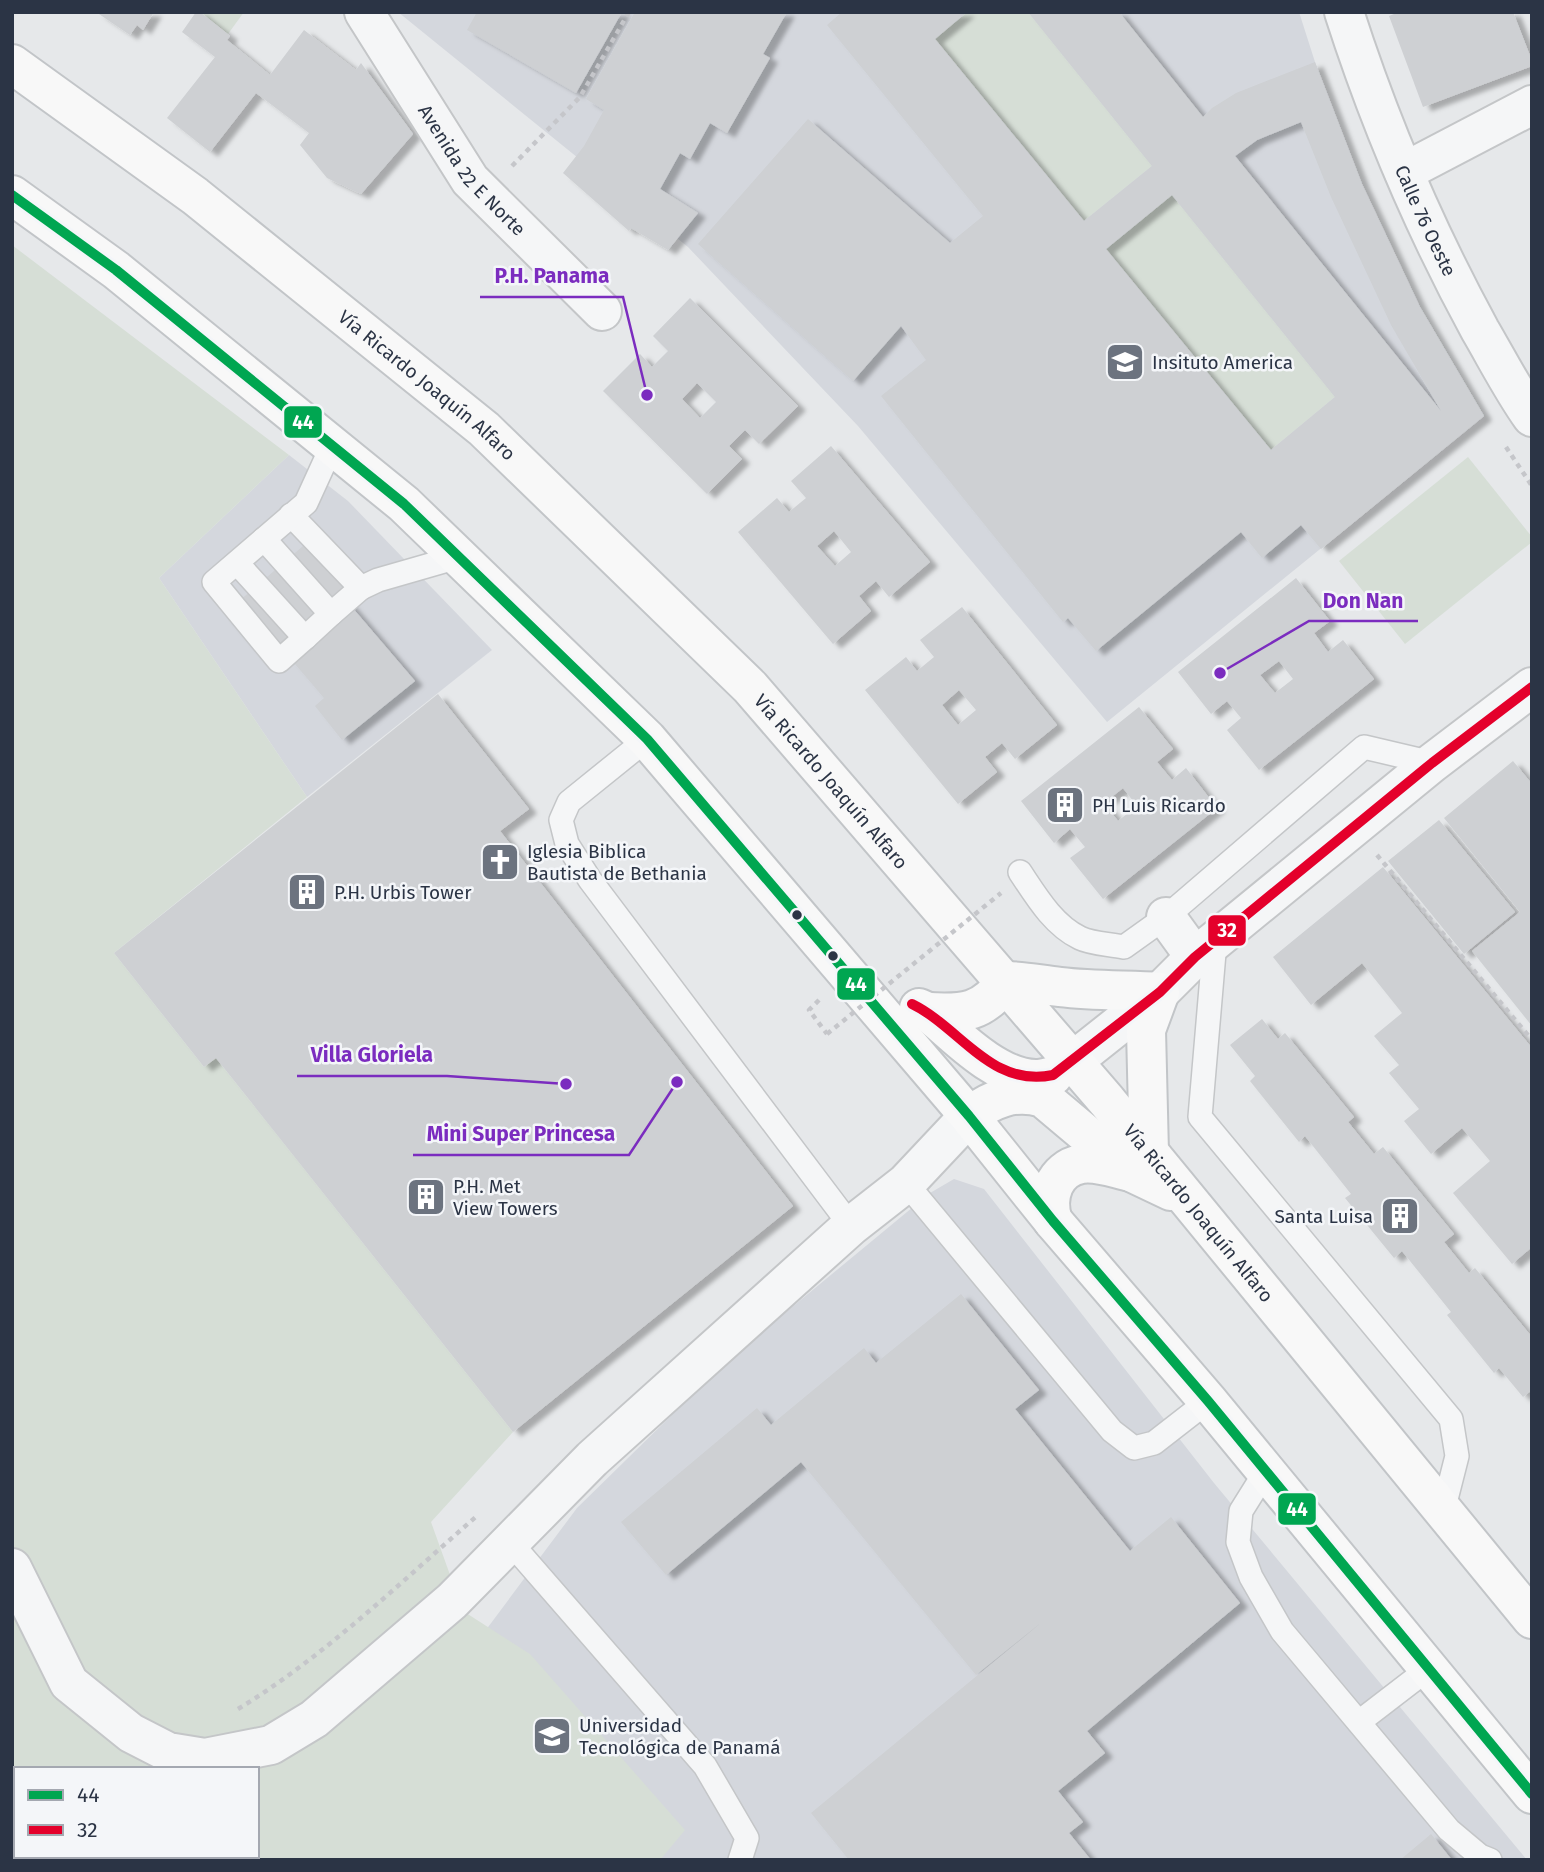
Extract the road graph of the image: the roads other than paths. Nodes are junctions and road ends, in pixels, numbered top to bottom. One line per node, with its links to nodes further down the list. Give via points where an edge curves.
1 (363, 12): 7 (street, Avenida 22 E Norte, via 470,180)
2 (1345, 12): 5 (street, Calle 76 Oeste)
3 (12, 64): 23 (main road, Vía Ricardo Joaquín Alfaro, via 195,196 484,429 750,687)
4 (1532, 105): 5 (street)
5 (1404, 172): 8 (street, Calle 76 Oeste, via 1457,288)
6 (12, 195): 9 (main road, via 116,270)
7 (602, 311)
8 (1532, 417)
9 (332, 446): 10 (lane, via 306,503); 12 (main road, via 404,504)
10 (291, 514): 11 (lane); 14 (lane)
11 (264, 538): 13 (lane); 15 (lane)
12 (458, 557): 14 (lane); 18 (main road)
13 (237, 563): 16 (lane); 16 (lane, via 214,582 279,661)
14 (361, 588): 15 (lane)
15 (331, 614): 16 (lane)
16 (305, 638)
17 (1532, 687): 19 (street)
18 (647, 739): 25 (main road); 32 (lane, via 569,802 561,820 567,844)
19 (1432, 763): 21 (lane, via 1364,747); 22 (street)
20 (1020, 872): 21 (lane, via 1060,925 1082,939 1124,947)
21 (1166, 917): 22 (street)
22 (1205, 949): 24 (street); 35 (lane, via 1200,1117 1451,1419 1457,1455)
23 (1006, 981): 24 (main road); 26 (main road, via 982,1007); 27 (main road, Vía Ricardo Joaquín Alfaro)
24 (1160, 992): 27 (street); 29 (main road, via 1146,1030)
25 (866, 993): 26 (main road, via 903,1000); 28 (main road)
26 (928, 1012): 27 (main road, via 981,1057 1007,1072 1036,1079 1053,1076)
27 (1073, 1061): 29 (main road, Vía Ricardo Joaquín Alfaro)
28 (970, 1116): 29 (main road, via 1006,1096 1032,1094); 30 (street); 31 (main road)
29 (1140, 1162): 31 (main road, via 1070,1168 1053,1185 1049,1209); 35 (main road, Vía Ricardo Joaquín Alfaro, via 1183,1195)
30 (906, 1183): 32 (street); 33 (lane, via 1112,1432 1134,1448 1154,1443)
31 (1053, 1221): 33 (main road)
32 (851, 1226): 36 (street, via 593,1459)
33 (1208, 1401): 34 (main road)
34 (1266, 1471): 39 (main road); 40 (lane, via 1241,1511 1238,1542 1244,1563 1282,1632)
35 (1443, 1511): 38 (main road, Vía Ricardo Joaquín Alfaro)
36 (510, 1542): 37 (street, via 452,1601 314,1719 271,1745 205,1758 168,1752 131,1733 69,1683); 42 (lane, via 705,1766 747,1838)
37 (12, 1568)
38 (1532, 1619)
39 (1428, 1669): 40 (lane); 41 (main road)
40 (1359, 1722): 43 (lane, via 1449,1830)
41 (1532, 1794)
42 (740, 1860)
43 (1490, 1860)

